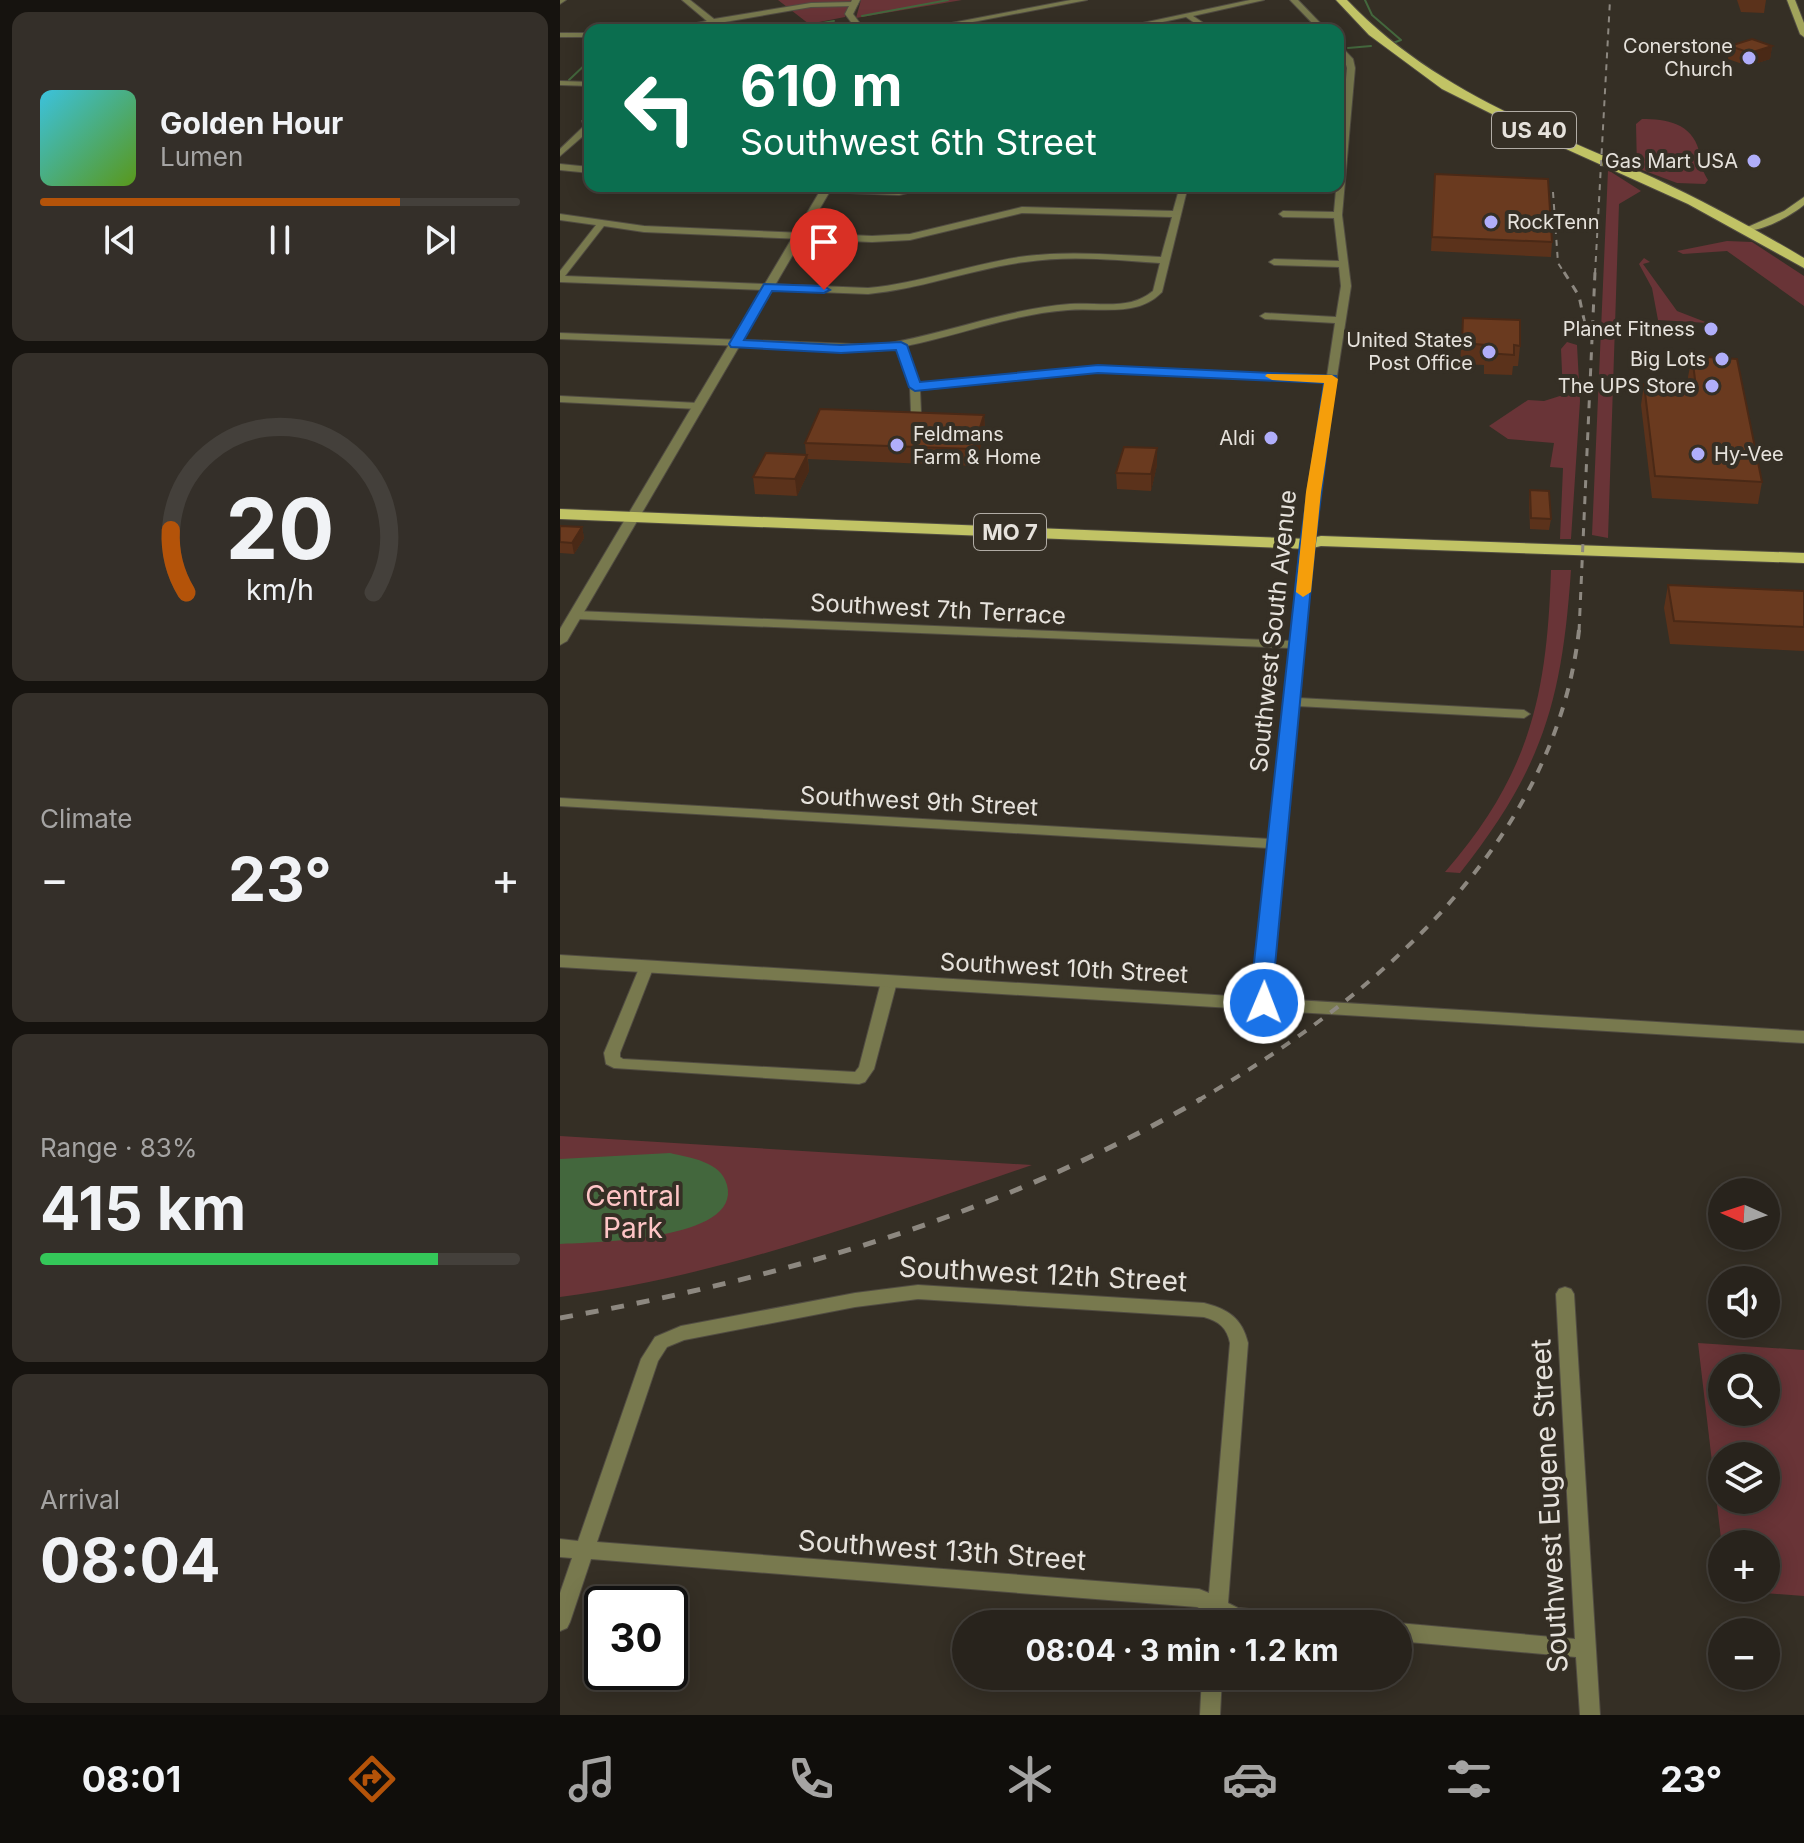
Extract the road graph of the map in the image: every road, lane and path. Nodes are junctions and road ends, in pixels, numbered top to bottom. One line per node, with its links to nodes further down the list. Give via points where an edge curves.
1 (686, 0): 10 (street)
2 (1083, 0): 13 (street)
3 (1260, 0): 9 (street)
4 (1294, 0): 16 (street)
5 (1341, 0): 32 (main road, US 40, via 1364,27 1424,73 1497,113)
6 (1791, 0): 8 (main road)
7 (855, 2): 10 (street); 12 (street, via 849,14)
8 (1800, 14): 17 (main road)
9 (1187, 15): 14 (street); 15 (street)
10 (713, 22): 11 (street)
11 (701, 24)
12 (856, 24)
13 (952, 24)
14 (1143, 24)
15 (1201, 24)
16 (1317, 24)
17 (1804, 34)
18 (560, 35): 19 (street)
19 (584, 35)
20 (1344, 53): 23 (street, Southwest South Avenue, via 1351,68)
21 (560, 83): 22 (street)
22 (584, 84)
23 (1344, 111)
24 (584, 129): 25 (street)
25 (560, 154)
26 (561, 167): 27 (street)
27 (584, 169)
28 (825, 192): 41 (street)
29 (1182, 192): 33 (street)
30 (1339, 192): 36 (street, Southwest South Avenue)
31 (1804, 200): 39 (main road)
32 (1714, 213): 39 (main road); 40 (main road, US 40)
33 (1177, 214): 41 (street, via 1031,210 910,237); 43 (street)
34 (1283, 214): 36 (street)
35 (1804, 214): 39 (main road)
36 (1338, 215): 45 (street, Southwest South Avenue)
37 (560, 217): 38 (street)
38 (601, 224): 41 (street); 47 (street)
39 (1771, 224): 40 (main road); 42 (main road)
40 (1748, 229): 42 (main road, US 40)
41 (799, 236): 48 (street)
42 (1783, 251): 46 (main road, US 40)
43 (1164, 260): 48 (street, via 1022,259 889,290); 53 (street, via 1157,292 1137,304 1047,309)
44 (1274, 262): 45 (street)
45 (1344, 264): 50 (street, Southwest South Avenue)
46 (1804, 264)
47 (560, 278): 48 (street)
48 (768, 287): 52 (street)
49 (1265, 316): 50 (street)
50 (1341, 320): 54 (street, Southwest South Avenue)
51 (560, 336): 52 (street)
52 (735, 344): 53 (street, via 841,349); 57 (street)
53 (901, 345): 55 (street)
54 (1332, 379): 55 (street, via 1098,369); 61 (street, Southwest South Avenue)
55 (915, 387): 58 (street)
56 (560, 399): 57 (street)
57 (698, 406): 60 (street)
58 (916, 412)
59 (560, 514): 60 (main road, MO 7)
60 (634, 517): 61 (main road, MO 7); 64 (street)
61 (1308, 544): 62 (main road, MO 7); 63 (main road, MO 7, via 1320,550); 66 (street, Southwest South Avenue)
62 (1804, 558)
63 (1804, 568)
64 (576, 615): 65 (street); 66 (street, Southwest 7th Terrace)
65 (560, 641)
66 (1298, 645): 67 (street, Southwest South Avenue)
67 (1293, 702): 68 (street); 70 (street, Southwest South Avenue)
68 (1524, 714)
69 (560, 802): 70 (street, Southwest 9th Street)
70 (1276, 844): 74 (street, Southwest South Avenue)
71 (560, 961): 72 (street, Southwest 10th Street)
72 (647, 966): 73 (street, Southwest 10th Street); 73 (street, via 612,1060 620,1064 859,1078)
73 (889, 982): 74 (street, Southwest 10th Street)
74 (1264, 1003): 75 (street, Southwest 10th Street)
75 (1804, 1037)
76 (1565, 1294): 83 (street, Southwest Eugene Street)
77 (560, 1548): 78 (street, Southwest 13th Street)
78 (585, 1550): 79 (street, Southwest 13th Street, via 1199,1598); 80 (street, Southwest 12th Street, via 650,1359 661,1342 681,1333 918,1292 1204,1310 1232,1322 1239,1343); 81 (street)
79 (1210, 1610)
80 (1218, 1610)
81 (560, 1622)
82 (1412, 1633): 83 (street)
83 (1586, 1649): 86 (street, Southwest Eugene Street)
84 (1211, 1690): 85 (street)
85 (1210, 1715)
86 (1590, 1715)

